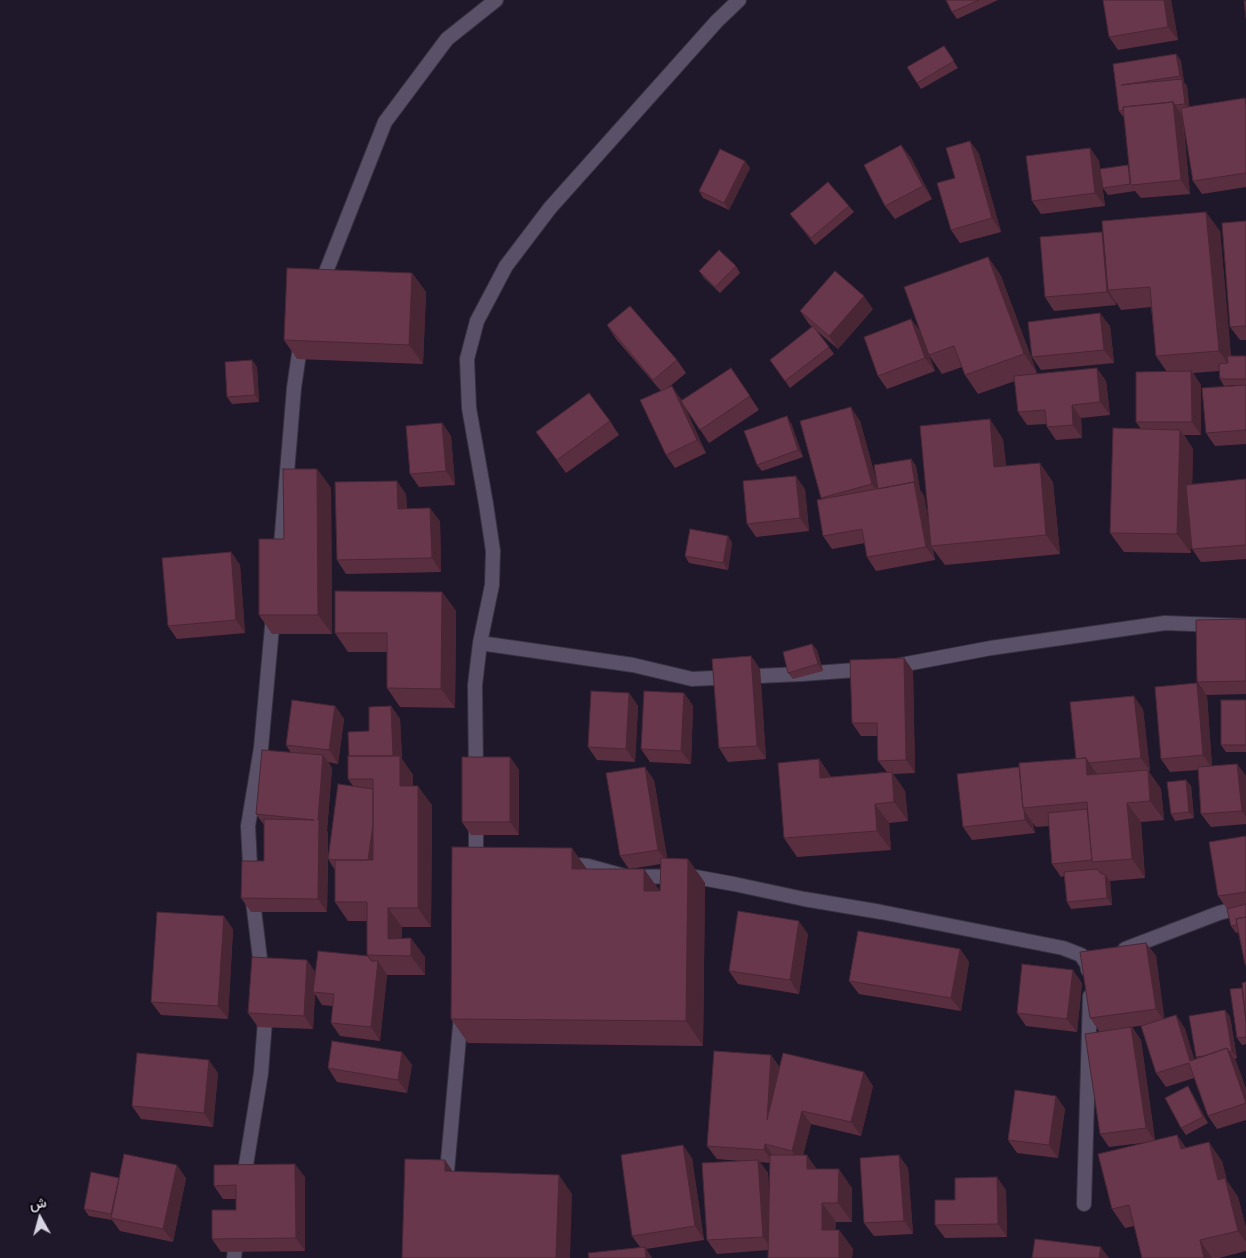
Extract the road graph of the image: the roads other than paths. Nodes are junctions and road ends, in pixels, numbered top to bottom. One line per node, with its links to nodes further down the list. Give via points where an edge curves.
1 (496, 0): 3 (street, via 447,39 385,122)
2 (739, 0): 8 (street, via 550,208 506,266 476,321 468,359 468,408 493,551 492,586)
3 (317, 295)
4 (303, 331): 5 (street, via 294,388)
5 (278, 572)
6 (275, 600): 17 (street, via 261,748 248,826 251,885 266,1006 261,1073)
7 (1246, 626): 8 (street, via 1165,623 990,648 887,668 692,679 633,665)
8 (480, 643): 9 (street, via 475,685)
9 (476, 789)
10 (476, 808): 12 (street, via 481,856)
11 (551, 863): 18 (street, via 588,866 628,878 690,876 901,915 1063,948 1082,955 1091,962)
12 (476, 873)
13 (1246, 906): 14 (street)
14 (1114, 953)
15 (463, 999): 16 (street)
16 (443, 1197)
17 (241, 1199)
18 (1084, 1204)
19 (239, 1219): 20 (street)
20 (234, 1258)

